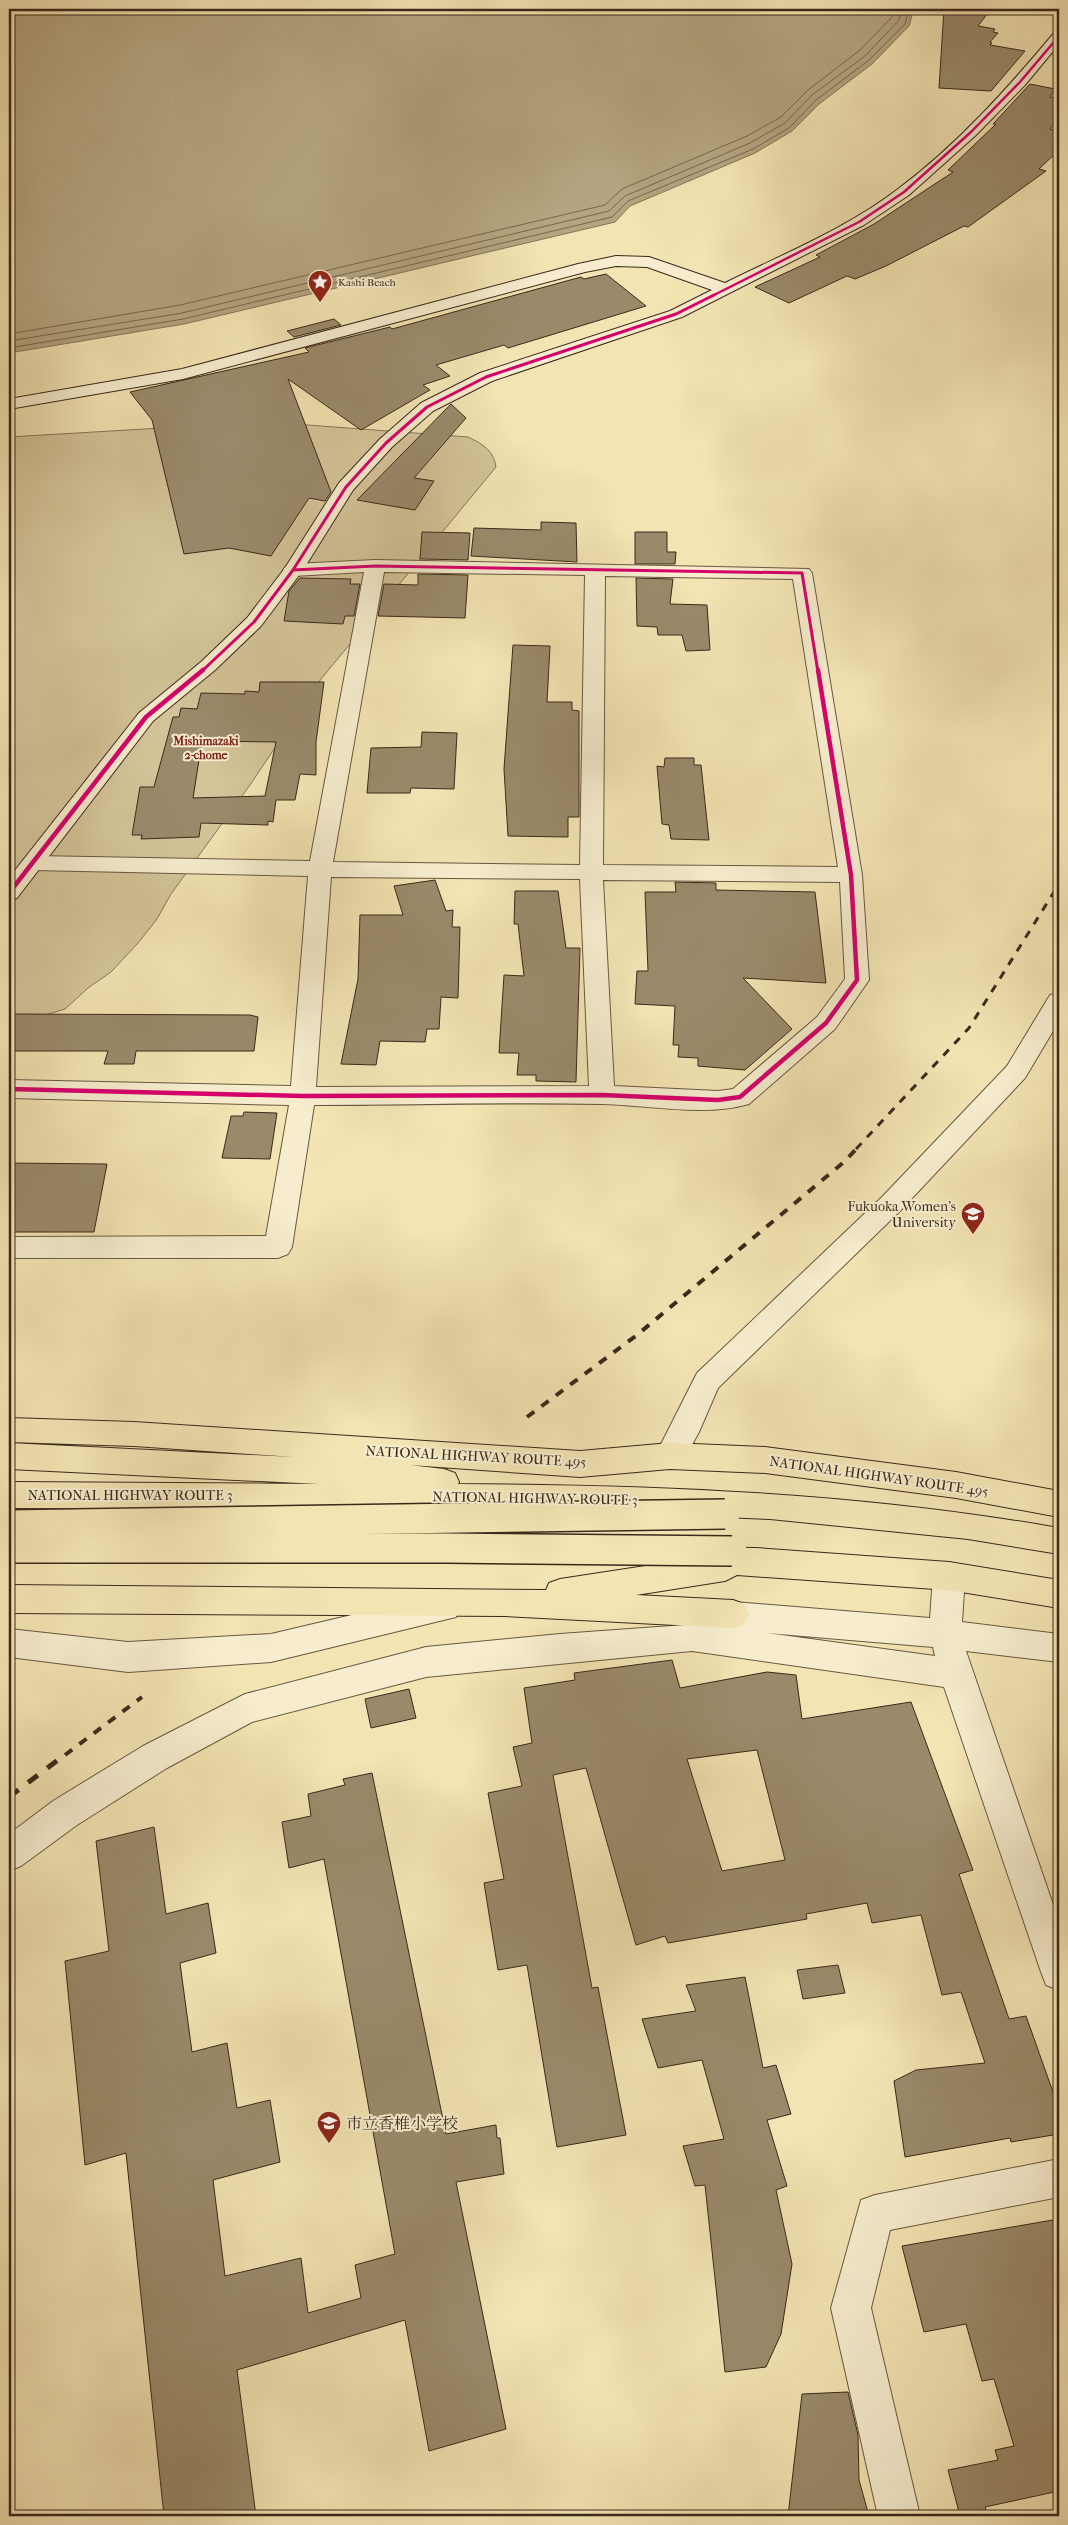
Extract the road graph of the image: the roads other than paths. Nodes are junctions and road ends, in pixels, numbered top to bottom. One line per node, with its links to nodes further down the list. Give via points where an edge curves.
1 (1059, 36): 2 (street, via 971,132 904,192 859,222)
2 (726, 289): 3 (street, via 648,262 616,261 183,374); 5 (street, via 676,314 486,376 427,407 346,487)
3 (9, 404)
4 (375, 566): 5 (street); 6 (street); 8 (street)
5 (293, 570): 7 (street, via 254,622 208,666 146,717)
6 (595, 571): 9 (street); 10 (street, via 802,573)
7 (34, 863): 8 (street); 11 (street)
8 (320, 869): 9 (street); 15 (street)
9 (591, 873): 10 (street); 14 (street)
10 (850, 876): 14 (street, via 857,980 826,1024 740,1097 718,1100)
11 (9, 894)
12 (1059, 1001): 19 (street, via 1016,1072 891,1204 707,1381)
13 (9, 1089): 15 (street)
14 (602, 1095): 15 (street)
15 (303, 1096): 16 (street, via 278,1247)
16 (9, 1248)
17 (9, 1430): 20 (highway, NATIONAL HIGHWAY ROUTE 495, via 134,1434)
18 (9, 1456): 21 (highway)
19 (670, 1456): 20 (highway, NATIONAL HIGHWAY ROUTE 495); 24 (highway, NATIONAL HIGHWAY ROUTE 495, via 775,1462 956,1485)
20 (580, 1464): 21 (highway)
21 (380, 1474): 23 (highway)
22 (9, 1495): 23 (highway, NATIONAL HIGHWAY ROUTE 3)
23 (584, 1498): 26 (highway, NATIONAL HIGHWAY ROUTE 3, via 770,1506 968,1526)
24 (1059, 1504)
25 (9, 1524): 28 (highway, bridge, via 726,1514 987,1541)
26 (1059, 1541)
27 (9, 1548): 32 (highway, bridge, via 732,1551 992,1573)
28 (1059, 1552)
29 (9, 1556): 30 (highway, via 137,1554)
30 (756, 1562): 31 (highway); 35 (highway)
31 (949, 1576): 33 (highway); 37 (street)
32 (1059, 1584)
33 (1059, 1594)
34 (9, 1599): 35 (highway)
35 (505, 1602): 36 (highway)
36 (733, 1614): 37 (street); 38 (street, via 442,1607 271,1648 128,1657)
37 (945, 1634): 39 (street); 40 (street)
38 (9, 1643)
39 (1059, 1648)
40 (956, 1674): 41 (street, via 692,1637 426,1662 245,1709 155,1757 81,1803); 42 (street)
41 (9, 1854)
42 (1059, 1972)
43 (1059, 2178): 44 (street, via 875,2214 851,2308)
44 (899, 2516)

